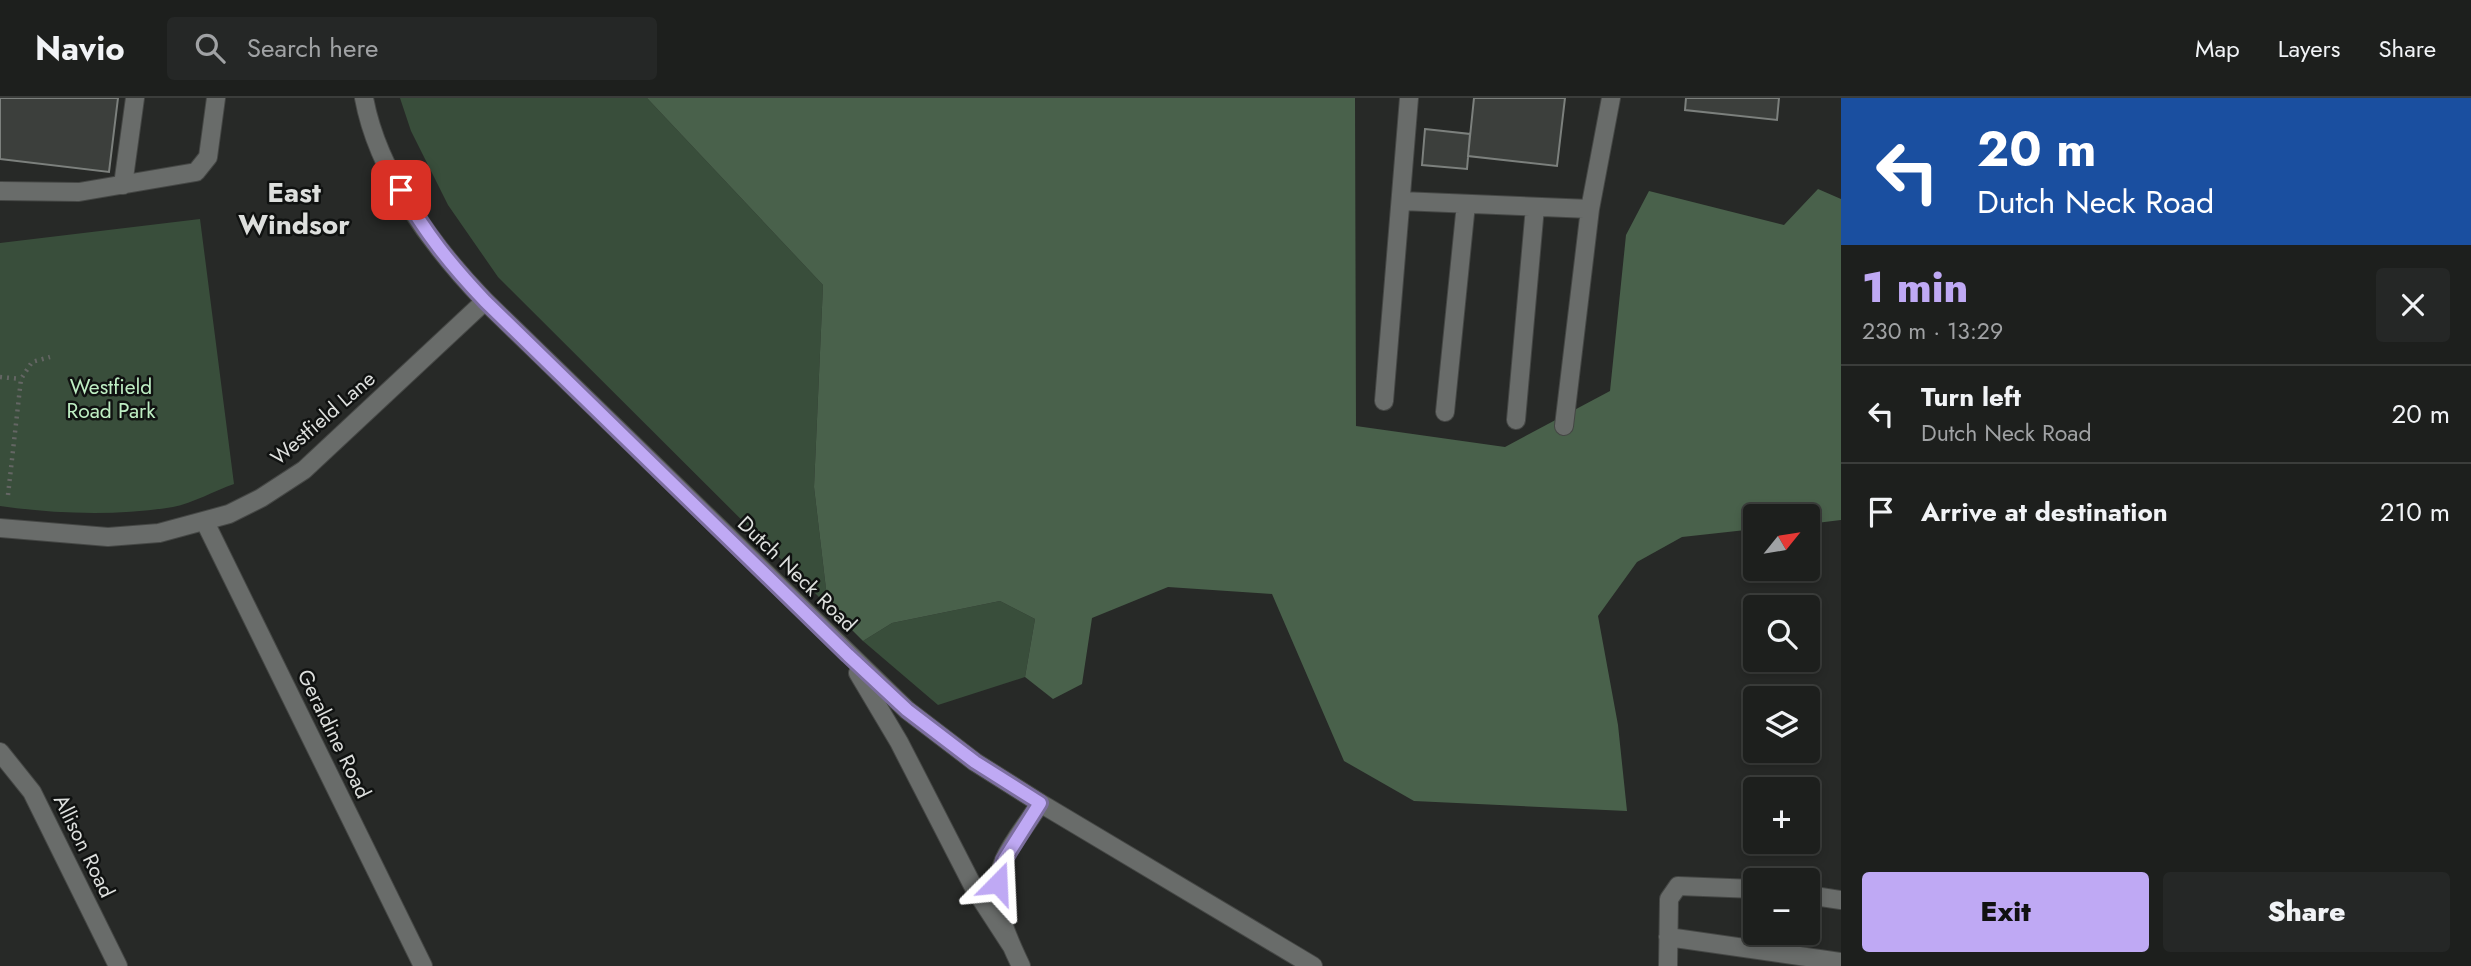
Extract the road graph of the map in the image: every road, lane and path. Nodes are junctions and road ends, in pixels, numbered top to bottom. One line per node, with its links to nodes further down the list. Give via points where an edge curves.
1 (135, 98): 6 (street)
2 (216, 98): 6 (street, via 208,157 196,173)
3 (364, 98): 12 (street, Dutch Neck Road, via 391,172 422,226)
4 (1409, 98): 8 (street)
5 (1611, 98): 11 (street)
6 (123, 184): 7 (street, via 79,192)
7 (0, 191)
8 (1401, 201): 9 (street); 16 (street)
9 (1466, 204): 10 (street); 17 (street)
10 (1535, 207): 11 (street); 18 (street)
11 (1590, 209): 19 (street)
12 (485, 301): 21 (street, Westfield Lane, via 304,470 261,498); 23 (street, Dutch Neck Road)
13 (50, 356): 15 (path, via 32,362)
14 (0, 377): 15 (path)
15 (21, 379): 20 (path)
16 (1384, 401)
17 (1445, 412)
18 (1516, 420)
19 (1564, 426)
20 (8, 495)
21 (205, 522): 22 (street, Westfield Lane, via 159,533 108,537); 33 (street, Geraldine Road)
22 (0, 528)
23 (848, 655): 25 (street, Dutch Neck Road, via 917,718); 30 (street, via 974,888)
24 (0, 752): 32 (street, Allison Road, via 32,792)
25 (1040, 803): 30 (street, via 1004,860 998,883 998,907); 35 (street, Dutch Neck Road)
26 (1743, 889): 29 (street, via 1678,886 1669,899)
27 (1820, 897): 28 (street)
28 (1841, 900)
29 (1668, 937): 31 (street); 36 (street)
30 (1011, 945): 34 (street)
31 (1841, 962)
32 (118, 966)
33 (423, 966)
34 (1021, 966)
35 (1313, 966)
36 (1668, 966)

